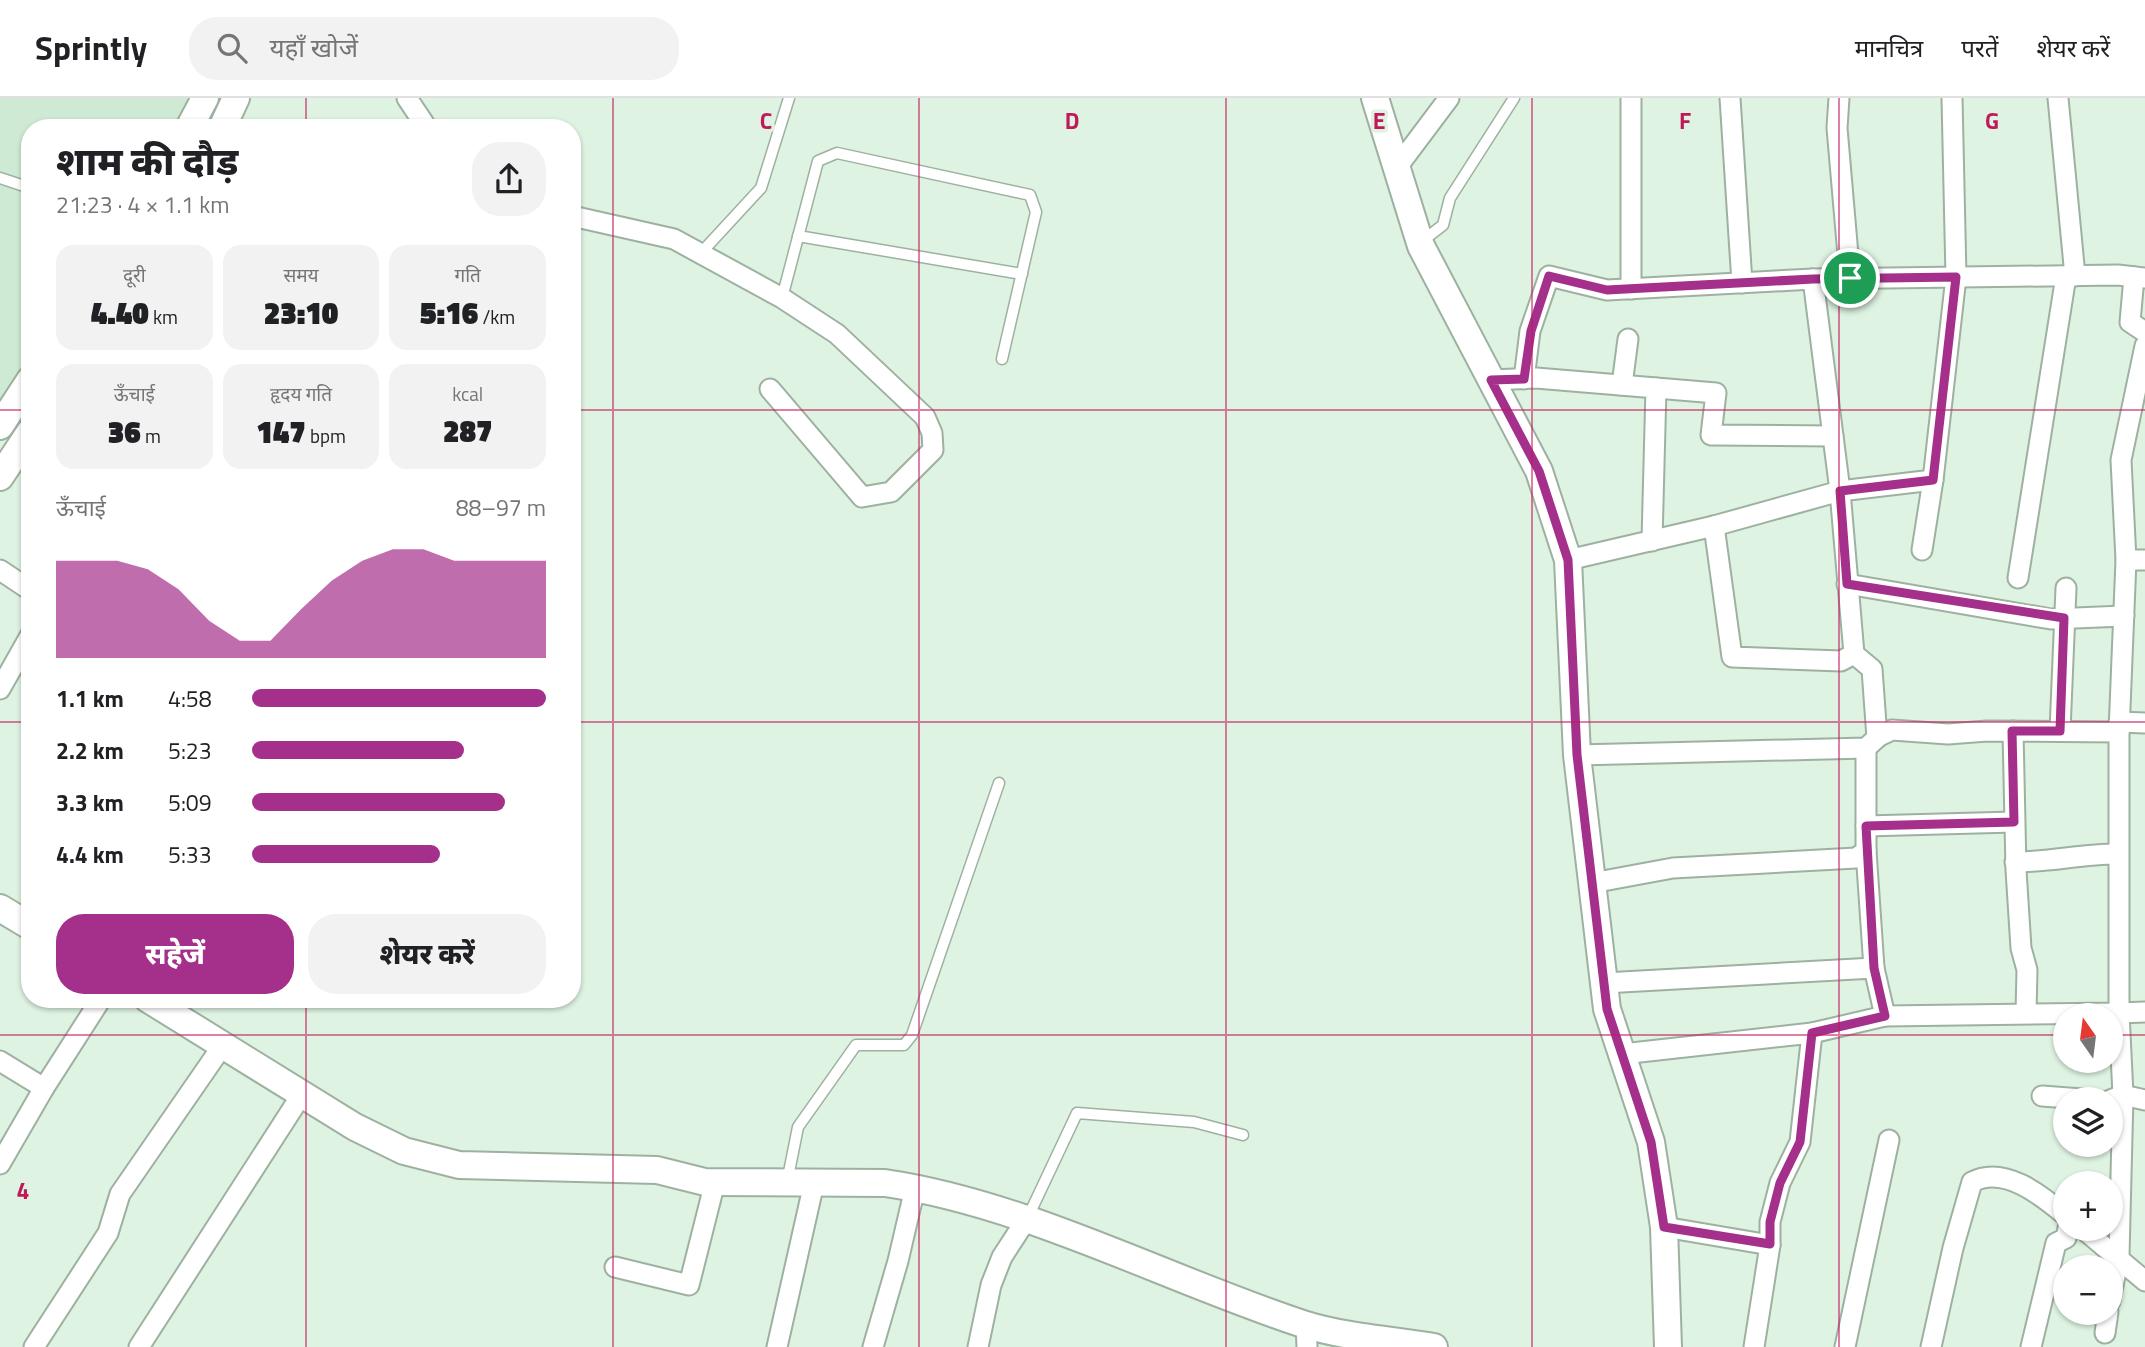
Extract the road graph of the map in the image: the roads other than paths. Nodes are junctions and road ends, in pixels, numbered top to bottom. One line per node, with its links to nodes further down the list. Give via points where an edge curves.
1 (205, 98): 13 (street)
2 (236, 98): 14 (street)
3 (407, 98): 15 (street)
4 (789, 98): 22 (lane, via 761,188)
5 (1375, 98): 16 (street)
6 (1448, 98): 16 (street)
7 (1514, 98): 21 (lane, via 1450,198 1443,225)
8 (1631, 98): 30 (street)
9 (1730, 98): 29 (street)
10 (1839, 98): 27 (street, via 1837,128)
11 (1952, 98): 25 (street)
12 (2058, 98): 24 (street)
13 (193, 119)
14 (226, 119)
15 (422, 119)
16 (1398, 166): 21 (street)
17 (0, 178): 18 (lane)
18 (21, 185)
19 (581, 218): 22 (street, via 674,239)
20 (798, 236): 23 (lane); 23 (lane, via 818,161 837,153 1030,195 1036,212); 31 (lane)
21 (1420, 243): 37 (street)
22 (701, 253): 31 (street)
23 (1022, 274): 35 (lane)
24 (2070, 276): 25 (street); 26 (street); 55 (street)
25 (1956, 277): 27 (street); 47 (street)
26 (2140, 277): 32 (street, via 2130,322)
27 (1850, 278): 28 (street)
28 (1813, 279): 29 (street); 44 (street)
29 (1742, 283): 30 (street)
30 (1631, 289): 36 (street, via 1607,290 1549,276 1531,331)
31 (782, 298): 40 (street, via 837,334 925,416 933,450 891,492 862,497)
32 (2145, 332)
33 (1628, 339): 38 (street)
34 (2145, 346): 42 (street)
35 (1002, 359)
36 (1524, 379): 37 (street); 38 (street)
37 (1491, 380): 52 (street, via 1539,471)
38 (1622, 385): 39 (street)
39 (1656, 388): 44 (street, via 1716,393 1711,435); 50 (street)
40 (770, 389)
41 (21, 394): 43 (street)
42 (2138, 404): 53 (street, via 2124,436 2120,485)
43 (0, 426)
44 (1833, 436): 48 (street)
45 (21, 446): 46 (street)
46 (0, 477)
47 (1933, 480): 48 (street); 51 (street)
48 (1840, 491): 49 (street); 57 (street)
49 (1714, 526): 50 (street); 62 (street, via 1732,657 1842,661)
50 (1653, 541): 52 (street)
51 (1922, 550)
52 (1568, 560): 69 (street)
53 (2136, 560): 59 (street)
54 (0, 570): 56 (street)
55 (2018, 578)
56 (21, 584)
57 (1847, 584): 60 (street); 62 (street)
58 (2066, 587): 60 (street)
59 (2124, 616): 60 (street); 65 (street)
60 (2064, 618): 67 (street)
61 (21, 652): 63 (street)
62 (1854, 654): 68 (street, via 1871,669)
63 (0, 689)
64 (2145, 723): 65 (street)
65 (2119, 727): 67 (street); 74 (street)
66 (2012, 731): 67 (street); 68 (street, via 1948,734 1892,730); 71 (street)
67 (2060, 731)
68 (1872, 743): 69 (street); 72 (street)
69 (1577, 755): 76 (street)
70 (999, 783): 104 (lane, via 912,1035 905,1045 856,1045 798,1128)
71 (2014, 822): 72 (street); 75 (street)
72 (1866, 826): 73 (street)
73 (1866, 851): 76 (street, via 1856,858 1673,868); 79 (street)
74 (2117, 854): 75 (street); 81 (street)
75 (2015, 862): 85 (street, via 2021,948 2027,970)
76 (1592, 883): 80 (street)
77 (0, 908): 78 (street)
78 (21, 921)
79 (1874, 968): 80 (street); 88 (street)
80 (1604, 983): 91 (street)
81 (2119, 1003)
82 (96, 1008): 93 (street)
83 (163, 1008): 90 (street)
84 (2145, 1012): 87 (street)
85 (2026, 1013): 86 (street); 88 (street)
86 (2053, 1013)
87 (2123, 1013)
88 (1885, 1016): 89 (street)
89 (1812, 1033): 91 (street); 112 (street, via 1800,1142 1780,1183 1770,1222)
90 (223, 1045): 94 (street); 122 (street, via 120,1194 108,1233)
91 (1622, 1054): 109 (street, via 1651,1142)
92 (0, 1061): 93 (street)
93 (44, 1088): 102 (street)
94 (302, 1094): 103 (street, via 404,1151 459,1165 657,1170); 123 (street)
95 (2042, 1096): 96 (street)
96 (2053, 1097)
97 (2123, 1098): 98 (street)
98 (2145, 1100)
99 (1243, 1135): 108 (lane, via 1194,1122 1077,1113)
100 (1889, 1140): 130 (street)
101 (2118, 1157): 114 (street)
102 (0, 1164)
103 (715, 1182): 104 (street); 116 (street, via 689,1285)
104 (787, 1183): 105 (street)
105 (814, 1183): 106 (street, via 885,1183); 124 (street)
106 (915, 1188): 108 (street); 125 (street)
107 (2053, 1205): 131 (street, via 2034,1189 1992,1176 1972,1182)
108 (1026, 1220): 120 (street); 126 (street, via 1002,1257 991,1285)
109 (1664, 1227): 112 (street); 128 (street)
110 (2058, 1241): 132 (street)
111 (2099, 1241): 113 (street)
112 (1770, 1244): 129 (street)
113 (2118, 1255)
114 (2119, 1255)
115 (2123, 1260): 117 (street)
116 (615, 1267)
117 (2145, 1281)
118 (2106, 1325): 119 (street)
119 (2105, 1333)
120 (1307, 1336): 121 (street)
121 (1394, 1343): 127 (street)
122 (34, 1347)
123 (139, 1347)
124 (777, 1347)
125 (873, 1347)
126 (978, 1347)
127 (1434, 1347)
128 (1668, 1347)
129 (1754, 1347)
130 (1845, 1347)
131 (1931, 1347)
132 (2031, 1347)

